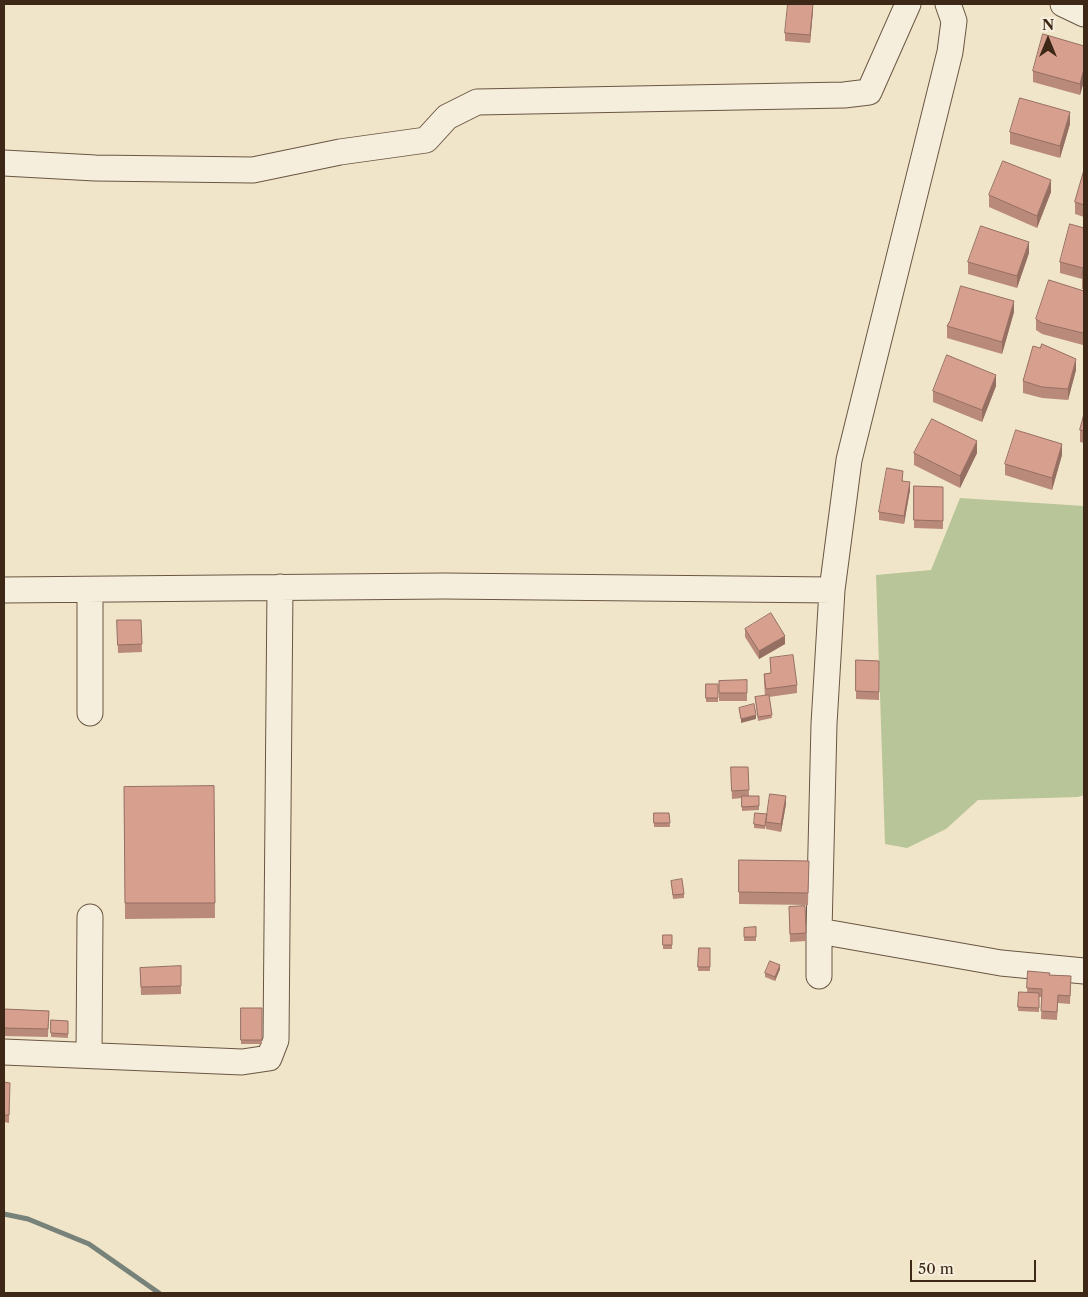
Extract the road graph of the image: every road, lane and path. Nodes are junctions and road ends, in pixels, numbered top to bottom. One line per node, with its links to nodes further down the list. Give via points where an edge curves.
1 (908, 4): 6 (street, via 869,92 477,102 447,117 426,140 340,152 253,170)
2 (948, 4): 10 (street, via 954,21 950,52 849,460)
3 (1063, 4): 5 (street)
4 (1078, 4): 5 (street)
5 (1084, 13)
6 (4, 163)
7 (280, 587): 9 (street); 10 (street); 17 (street, via 276,1040 270,1058 242,1062)
8 (4, 590): 9 (street)
9 (90, 590): 11 (street)
10 (832, 590): 13 (street, via 824,724)
11 (90, 713)
12 (90, 917): 17 (street)
13 (819, 932): 14 (street, via 1001,963); 15 (street)
14 (1084, 971)
15 (819, 976)
16 (4, 1052): 17 (street)
17 (89, 1055)

